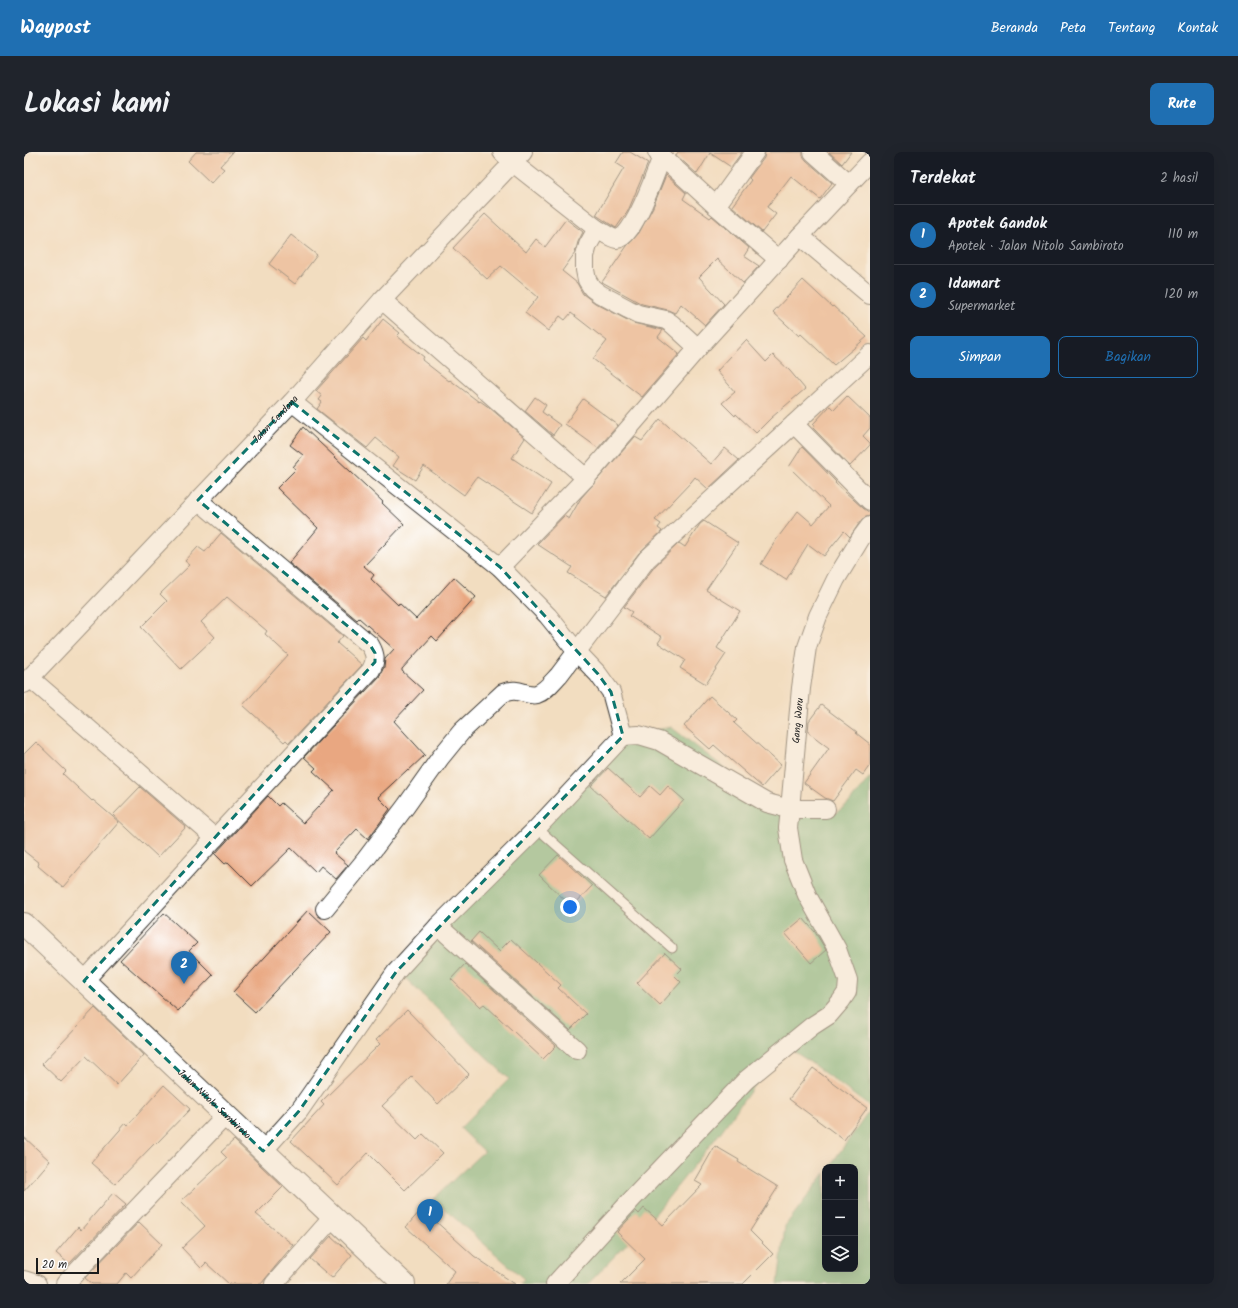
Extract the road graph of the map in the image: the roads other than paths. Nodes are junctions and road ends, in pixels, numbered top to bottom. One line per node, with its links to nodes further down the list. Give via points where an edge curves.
1 (755, 152): 7 (street)
2 (813, 152): 6 (street)
3 (660, 154): 7 (street); 8 (street, via 649,192 635,220 622,237 617,239)
4 (513, 156): 8 (street); 12 (street, Jalan Cendana)
5 (870, 162): 6 (street)
6 (850, 184): 9 (street)
7 (716, 206): 10 (street)
8 (598, 229): 13 (street, via 588,245 585,256 586,280 592,288 638,314 666,320)
9 (800, 236): 10 (street); 11 (street)
10 (779, 260): 13 (street)
11 (870, 295)
12 (382, 300): 15 (street, Jalan Cendana); 17 (street)
13 (698, 348): 17 (street)
14 (870, 354): 16 (street)
15 (292, 402): 18 (street, Jalan Cendana); 21 (street)
16 (794, 424): 19 (street); 22 (street, via 647,559)
17 (586, 478): 21 (street)
18 (198, 500): 23 (street, Jalan Cendana); 28 (street, via 370,645 375,652 375,662 371,670)
19 (870, 501)
20 (870, 526): 26 (street, Gang Waru, via 836,579 818,616 807,647)
21 (500, 567): 22 (street, via 548,616)
22 (577, 652): 24 (street, via 611,692); 29 (street, via 544,690 536,694 520,690 503,693 462,731)
23 (27, 681): 28 (street)
24 (622, 736): 26 (street, via 639,736 659,741 767,803); 27 (street)
25 (826, 808): 26 (street)
26 (790, 809): 43 (street, Gang Waru, via 788,828 793,860 807,895 837,949 848,980 847,992 829,1015 746,1080)
27 (537, 828): 31 (street); 32 (lane)
28 (215, 838): 33 (street)
29 (325, 909)
30 (24, 924): 33 (street, Jalan Nitolo Sambiroto)
31 (438, 926): 34 (street); 36 (street, via 396,972 299,1111)
32 (672, 948)
33 (84, 982): 35 (street, Jalan Nitolo Sambiroto)
34 (577, 1050)
35 (226, 1115): 36 (street, Jalan Nitolo Sambiroto); 40 (street)
36 (263, 1151): 37 (street, Jalan Nitolo Sambiroto)
37 (333, 1217): 41 (street); 42 (street, Jalan Nitolo Sambiroto)
38 (24, 1280): 39 (street)
39 (37, 1284)
40 (65, 1284)
41 (274, 1284)
42 (404, 1284)
43 (555, 1284)

